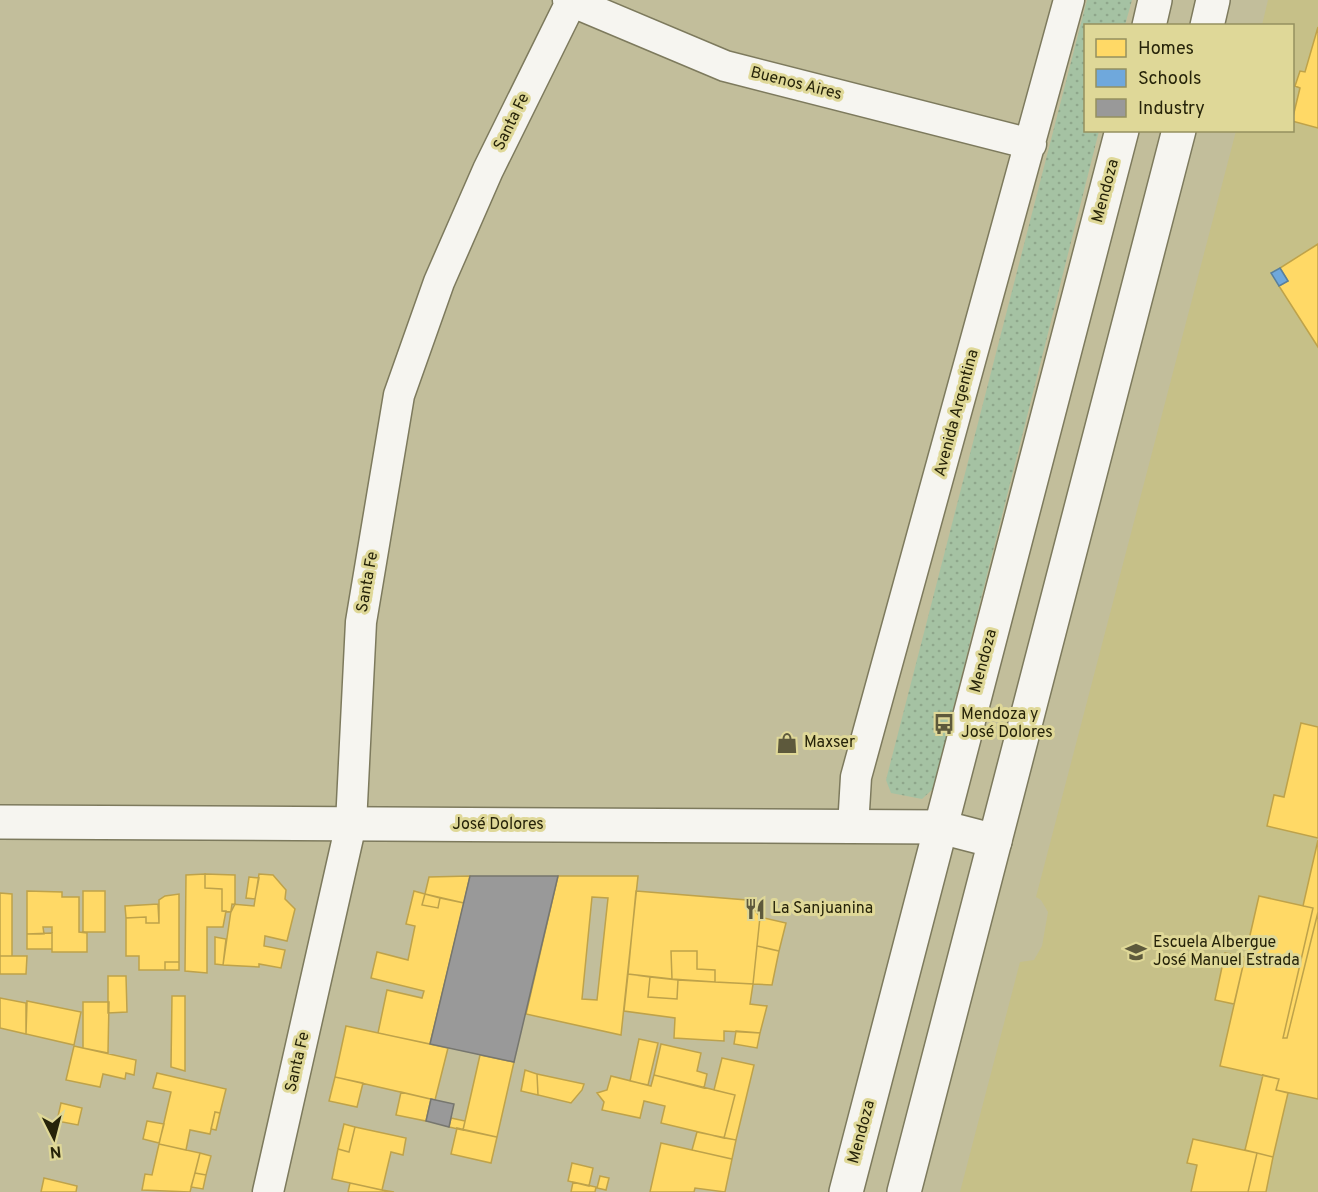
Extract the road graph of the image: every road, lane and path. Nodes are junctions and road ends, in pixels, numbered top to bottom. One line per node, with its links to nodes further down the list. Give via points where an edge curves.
1 (1069, 0): 9 (street, Avenida Argentina)
2 (1155, 0): 5 (main road)
3 (1213, 0): 6 (main road)
4 (569, 1): 9 (street, Buenos Aires, via 724,66); 11 (street, Santa Fe, via 443,272 399,395 361,622)
5 (1149, 24)
6 (1207, 24)
7 (1121, 132): 13 (main road, Mendoza)
8 (1178, 132): 14 (main road)
9 (1031, 144): 12 (street, Avenida Argentina, via 856,777)
10 (0, 822): 11 (main road, José Dolores)
11 (351, 824): 12 (main road, José Dolores); 15 (street, Santa Fe)
12 (853, 827): 13 (main road, José Dolores)
13 (941, 827): 14 (main road, José Dolores); 16 (main road, Mendoza)
14 (995, 841): 17 (main road)
15 (268, 1192)
16 (846, 1192)
17 (904, 1192)

